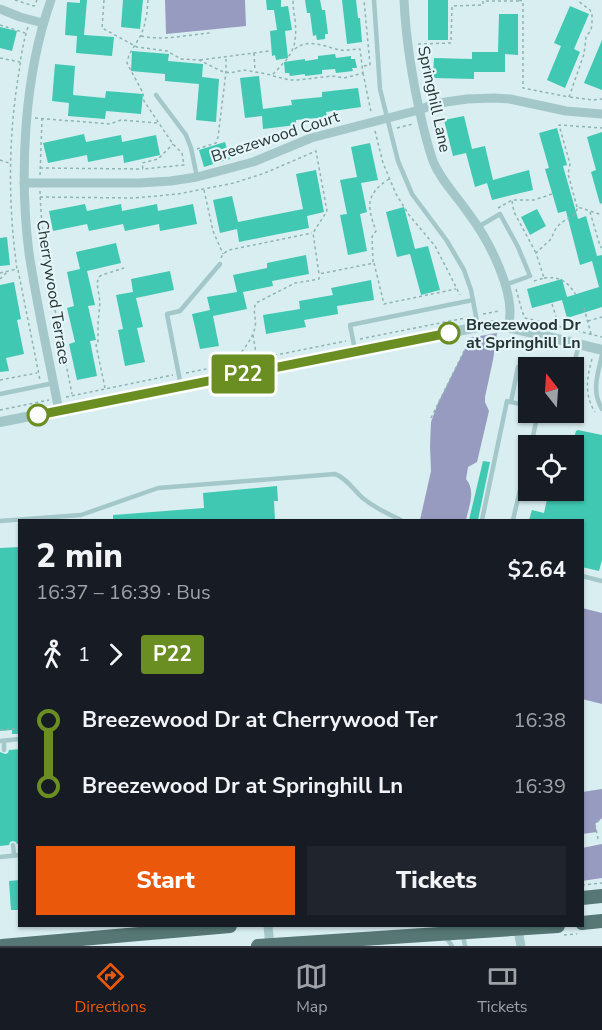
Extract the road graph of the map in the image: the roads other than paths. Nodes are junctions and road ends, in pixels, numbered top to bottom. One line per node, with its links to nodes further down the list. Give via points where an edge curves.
1 (51, 0): 5 (street, Cherrywood Terrace)
2 (374, 0): 9 (lane, via 378,75)
3 (404, 0): 7 (street, Springhill Lane)
4 (0, 9): 5 (street)
5 (43, 23): 11 (street, Cherrywood Terrace, via 27,117)
6 (156, 95): 10 (lane, via 183,130)
7 (419, 110): 8 (street, Breezewood Court, via 447,102 494,98); 9 (street, Breezewood Court); 12 (street, Springhill Lane, via 439,173)
8 (602, 114)
9 (386, 118): 10 (street, Breezewood Court, via 311,138 253,162); 15 (lane, via 406,182 459,260)
10 (197, 177): 11 (street, Breezewood Court, via 138,183)
11 (24, 183): 24 (street, Cherrywood Terrace, via 30,253)
12 (478, 227): 14 (street, Springhill Lane); 14 (lane, via 500,214 518,247 530,276)
13 (220, 264): 25 (lane, via 180,311 167,314)
14 (505, 285): 16 (street, Springhill Lane, via 511,317)
15 (473, 300): 17 (lane); 20 (lane, via 350,325)
16 (508, 327): 17 (street); 18 (street)
17 (473, 328): 20 (street)
18 (579, 344): 19 (street); 22 (lane)
19 (602, 350)
20 (356, 352): 25 (street)
21 (602, 355): 29 (lane, via 595,392)
22 (576, 357)
23 (518, 368): 27 (lane)
24 (54, 383): 26 (lane); 30 (street, Cherrywood Terrace)
25 (181, 386): 30 (street)
26 (0, 394)
27 (511, 402): 28 (lane); 35 (lane, via 507,401)
28 (518, 404)
29 (602, 409)
30 (59, 411): 31 (street)
31 (0, 422)
32 (518, 499): 36 (lane)
33 (27, 519): 34 (lane, via 81,515 158,488 335,474 365,500)
34 (399, 519)
35 (482, 519)
36 (513, 519)
37 (18, 520): 38 (lane)
38 (0, 521)
39 (584, 576): 40 (lane)
40 (602, 581)
41 (18, 740): 42 (lane)
42 (2, 741): 43 (lane)
43 (4, 750)
44 (13, 845): 45 (lane)
45 (17, 855): 46 (lane)
46 (0, 857)
47 (602, 896): 48 (main road)
48 (584, 898)
49 (602, 921): 53 (main road)
50 (218, 927): 60 (main road)
51 (268, 927): 62 (street)
52 (518, 927): 54 (main road); 57 (main road); 64 (street)
53 (581, 928)
54 (558, 931)
55 (443, 934): 57 (main road); 58 (main road); 63 (lane)
56 (0, 938): 60 (main road)
57 (465, 939)
58 (406, 941): 59 (main road)
59 (383, 942): 62 (main road)
60 (22, 944): 61 (main road)
61 (2, 946)
62 (266, 946)
63 (452, 946)
64 (521, 946)

